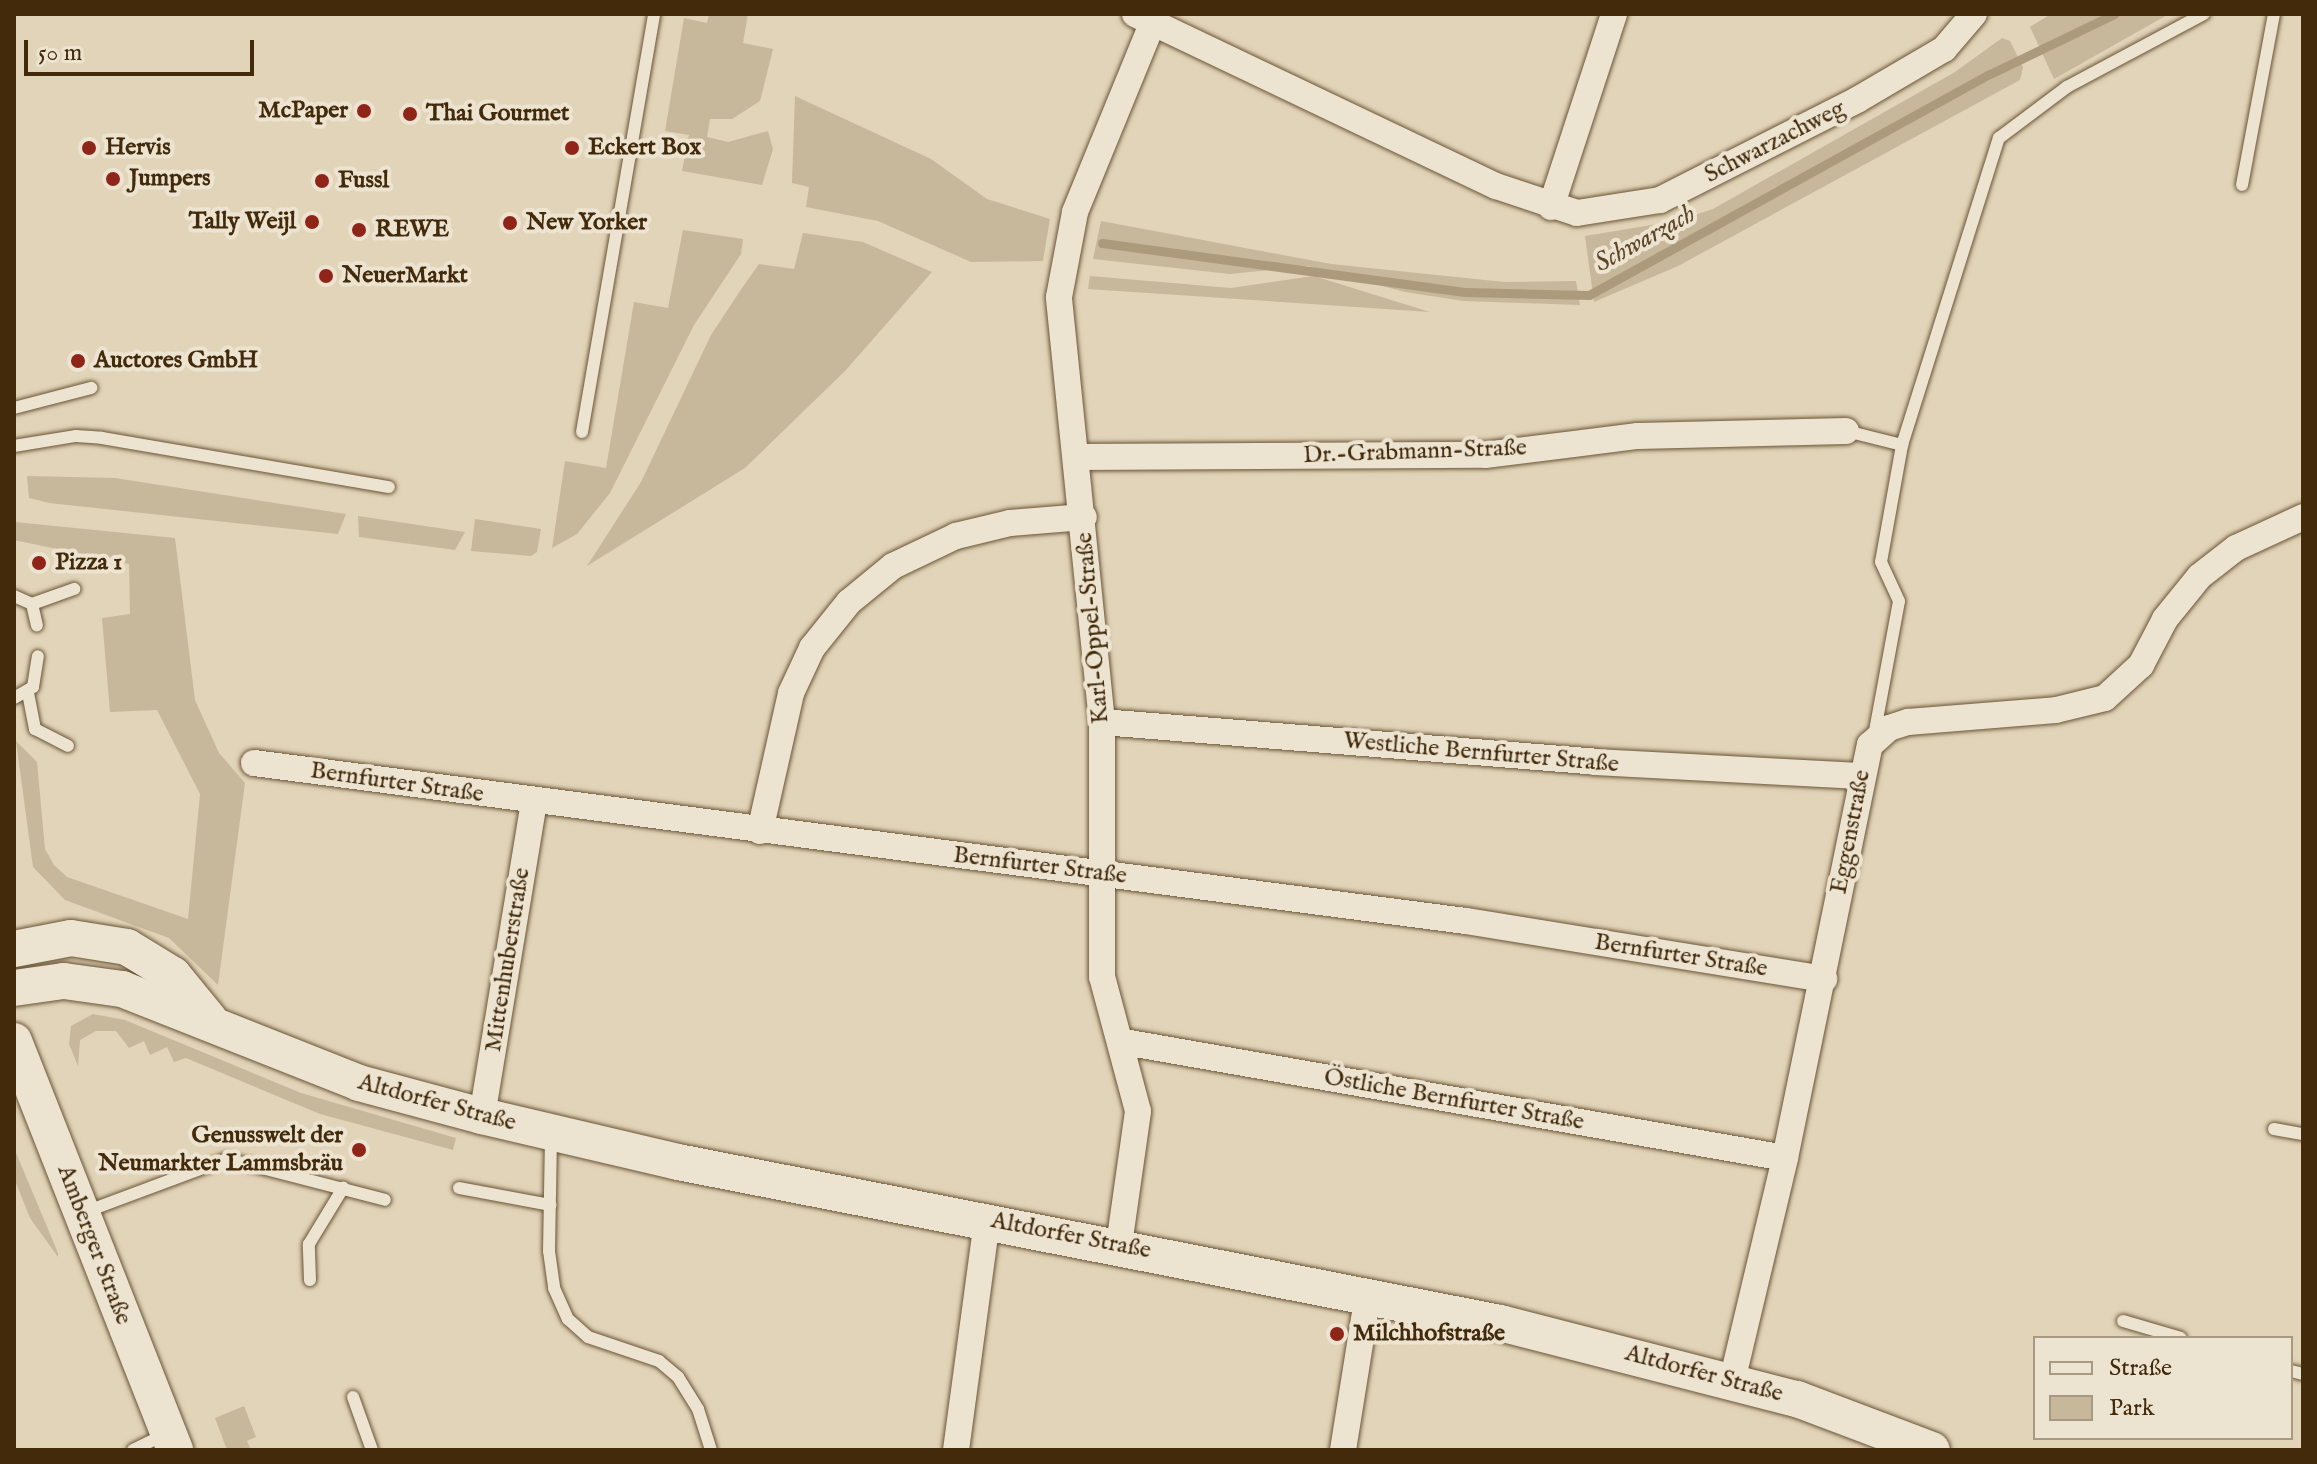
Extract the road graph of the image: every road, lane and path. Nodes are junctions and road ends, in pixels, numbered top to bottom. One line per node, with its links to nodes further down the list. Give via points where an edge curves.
1 (654, 14): 12 (lane)
2 (1614, 14): 8 (street)
3 (1974, 14): 8 (street, Schwarzachweg, via 1944,49 1857,100 1660,200 1577,213)
4 (2204, 14): 13 (lane, via 2067,87 1999,138)
5 (2274, 14): 7 (lane)
6 (1144, 18): 8 (street, Schwarzachweg, via 1496,186); 15 (street, Karl-Oppel-Straße, via 1061,265 1062,334)
7 (2242, 185)
8 (1551, 207)
9 (91, 388): 10 (lane)
10 (14, 408)
11 (1846, 431): 13 (lane); 15 (street, Dr.-Grabmann-Straße, via 1638,436 1485,455)
12 (582, 432)
13 (1902, 445): 27 (lane, via 1881,562 1899,601)
14 (14, 446): 16 (lane, via 76,436 102,438)
15 (1079, 457): 17 (street, Karl-Oppel-Straße)
16 (389, 487)
17 (1084, 517): 26 (street, Karl-Oppel-Straße); 32 (street, via 1010,523 956,536 893,566 849,602 812,648 791,693)
18 (2303, 517): 27 (street, Eggenstraße, via 2236,548 2200,576 2165,619 2141,665 2105,698 2056,710 1908,722)
19 (74, 589): 21 (lane)
20 (14, 596): 21 (lane)
21 (32, 604): 22 (lane)
22 (37, 625)
23 (38, 656): 24 (lane, via 37,676)
24 (28, 693): 25 (lane); 28 (lane, via 35,729)
25 (14, 698)
26 (1102, 722): 30 (street, Westliche Bernfurter Straße, via 1594,762); 33 (street, Karl-Oppel-Straße)
27 (1874, 739): 30 (street, Eggenstraße)
28 (68, 746)
29 (254, 763): 31 (street, Bernfurter Straße)
30 (1861, 776): 35 (street, Eggenstraße)
31 (534, 803): 32 (street, Bernfurter Straße); 40 (street, Mittenhuberstraße)
32 (760, 831): 33 (street, Bernfurter Straße)
33 (1102, 873): 35 (street, Bernfurter Straße, via 1466,921); 39 (street, Karl-Oppel-Straße, via 1102,977)
34 (14, 949): 37 (main road, via 83,938 159,964)
35 (1824, 979): 44 (street, Eggenstraße)
36 (14, 988): 37 (main road, Altdorfer Straße, via 64,981 106,986)
37 (211, 1022): 40 (main road, Altdorfer Straße, via 359,1083)
38 (14, 1041): 49 (main road, Amberger Straße)
39 (1124, 1042): 44 (street, Östliche Bernfurter Straße); 51 (street, Karl-Oppel-Straße, via 1138,1111)
40 (482, 1116): 42 (main road, Altdorfer Straße)
41 (2274, 1129): 43 (lane)
42 (551, 1134): 48 (lane); 50 (main road, Altdorfer Straße)
43 (2303, 1134)
44 (1785, 1158): 56 (street, Eggenstraße)
45 (343, 1188): 47 (lane); 49 (lane, via 227,1159); 52 (lane, via 309,1244)
46 (459, 1188): 48 (lane)
47 (385, 1200)
48 (550, 1205): 61 (lane, via 554,1288 568,1319 588,1337 659,1361 678,1377 698,1409)
49 (82, 1213): 58 (main road, Amberger Straße)
50 (987, 1221): 51 (main road, Altdorfer Straße); 62 (street)
51 (1119, 1245): 53 (main road, Altdorfer Straße)
52 (310, 1280)
53 (1368, 1294): 56 (main road, Altdorfer Straße); 63 (street)
54 (2123, 1321): 55 (lane)
55 (2174, 1336)
56 (1732, 1381): 64 (main road, Altdorfer Straße, via 1826,1408)
57 (353, 1397): 60 (lane)
58 (171, 1442): 59 (lane)
59 (133, 1450)
60 (372, 1450)
61 (711, 1450)
62 (956, 1450)
63 (1343, 1450)
64 (1932, 1450)

